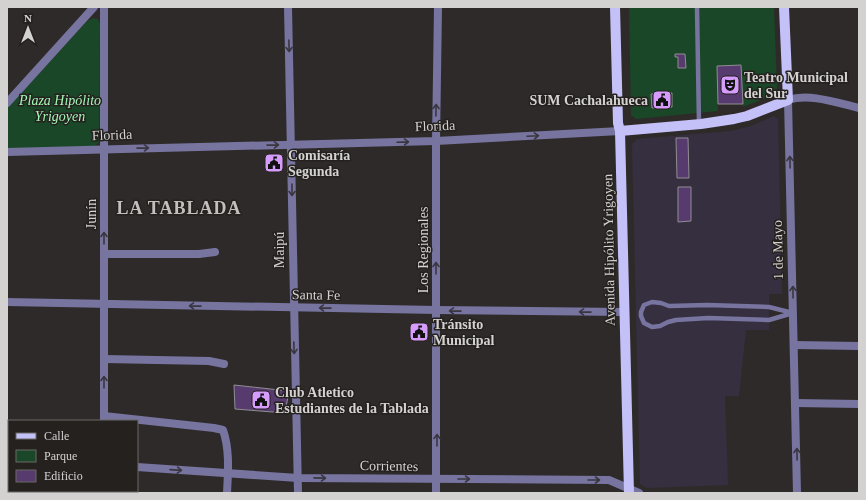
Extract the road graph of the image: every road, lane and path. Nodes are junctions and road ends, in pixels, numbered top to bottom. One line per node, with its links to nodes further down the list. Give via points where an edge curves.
1 (94, 7): 9 (street)
2 (104, 7): 15 (street, Junín)
3 (288, 7): 14 (street, Maipú, one-way to 14)
4 (438, 7): 13 (street, Los Regionales, one-way to 4)
5 (615, 7): 12 (main road, Avenida Hipólito Yrigoyen)
6 (697, 7): 11 (lane)
7 (784, 7): 8 (main road, 1 de Mayo)
8 (788, 100): 10 (street, Florida, via 807,97); 11 (main road, Florida, via 747,116); 24 (street, 1 de Mayo, one-way to 8)
9 (7, 103)
10 (859, 108)
11 (700, 124): 12 (main road, Florida)
12 (620, 131): 13 (street, Florida, one-way to 12); 23 (main road, Avenida Hipólito Yrigoyen)
13 (436, 141): 14 (street, Florida, one-way to 13); 22 (street, Los Regionales, one-way to 13)
14 (292, 144): 15 (street, Florida, one-way to 14); 21 (street, Maipú, one-way to 21)
15 (104, 150): 16 (street, Florida); 18 (street, Junín, one-way to 15)
16 (7, 152)
17 (214, 252): 18 (street)
18 (104, 254): 20 (street, Junín)
19 (7, 302): 20 (street, Santa Fe)
20 (104, 304): 21 (street, Santa Fe, one-way to 20); 27 (street, Junín)
21 (293, 308): 22 (street, Santa Fe, one-way to 21); 36 (street, Maipú, one-way to 36)
22 (436, 310): 23 (street, Santa Fe, one-way to 22); 37 (street, Los Regionales, one-way to 22)
23 (624, 312): 38 (main road, Avenida Hipólito Yrigoyen)
24 (793, 313): 24 (lane, via 769,308 669,306 652,302 644,305 641,316 644,323 652,327 676,320 769,320); 25 (street, 1 de Mayo)
25 (794, 344): 26 (street); 29 (street, 1 de Mayo)
26 (859, 346)
27 (104, 359): 28 (street, via 209,361); 31 (street, Junín, one-way to 27)
28 (224, 364)
29 (796, 403): 30 (street); 43 (street, 1 de Mayo, one-way to 29)
30 (859, 404)
31 (104, 419): 32 (street)
32 (116, 420)
33 (138, 422): 35 (street, via 223,430)
34 (138, 467): 35 (street, Corrientes, one-way to 35)
35 (228, 474): 36 (street, Corrientes); 39 (street)
36 (298, 478): 37 (street, Corrientes, one-way to 37); 40 (street, Maipú)
37 (437, 479): 38 (street, Corrientes, one-way to 38, via 609,480); 41 (street, Los Regionales)
38 (629, 491): 42 (street, Corrientes)
39 (227, 493)
40 (298, 493)
41 (436, 493)
42 (639, 493)
43 (797, 493)

